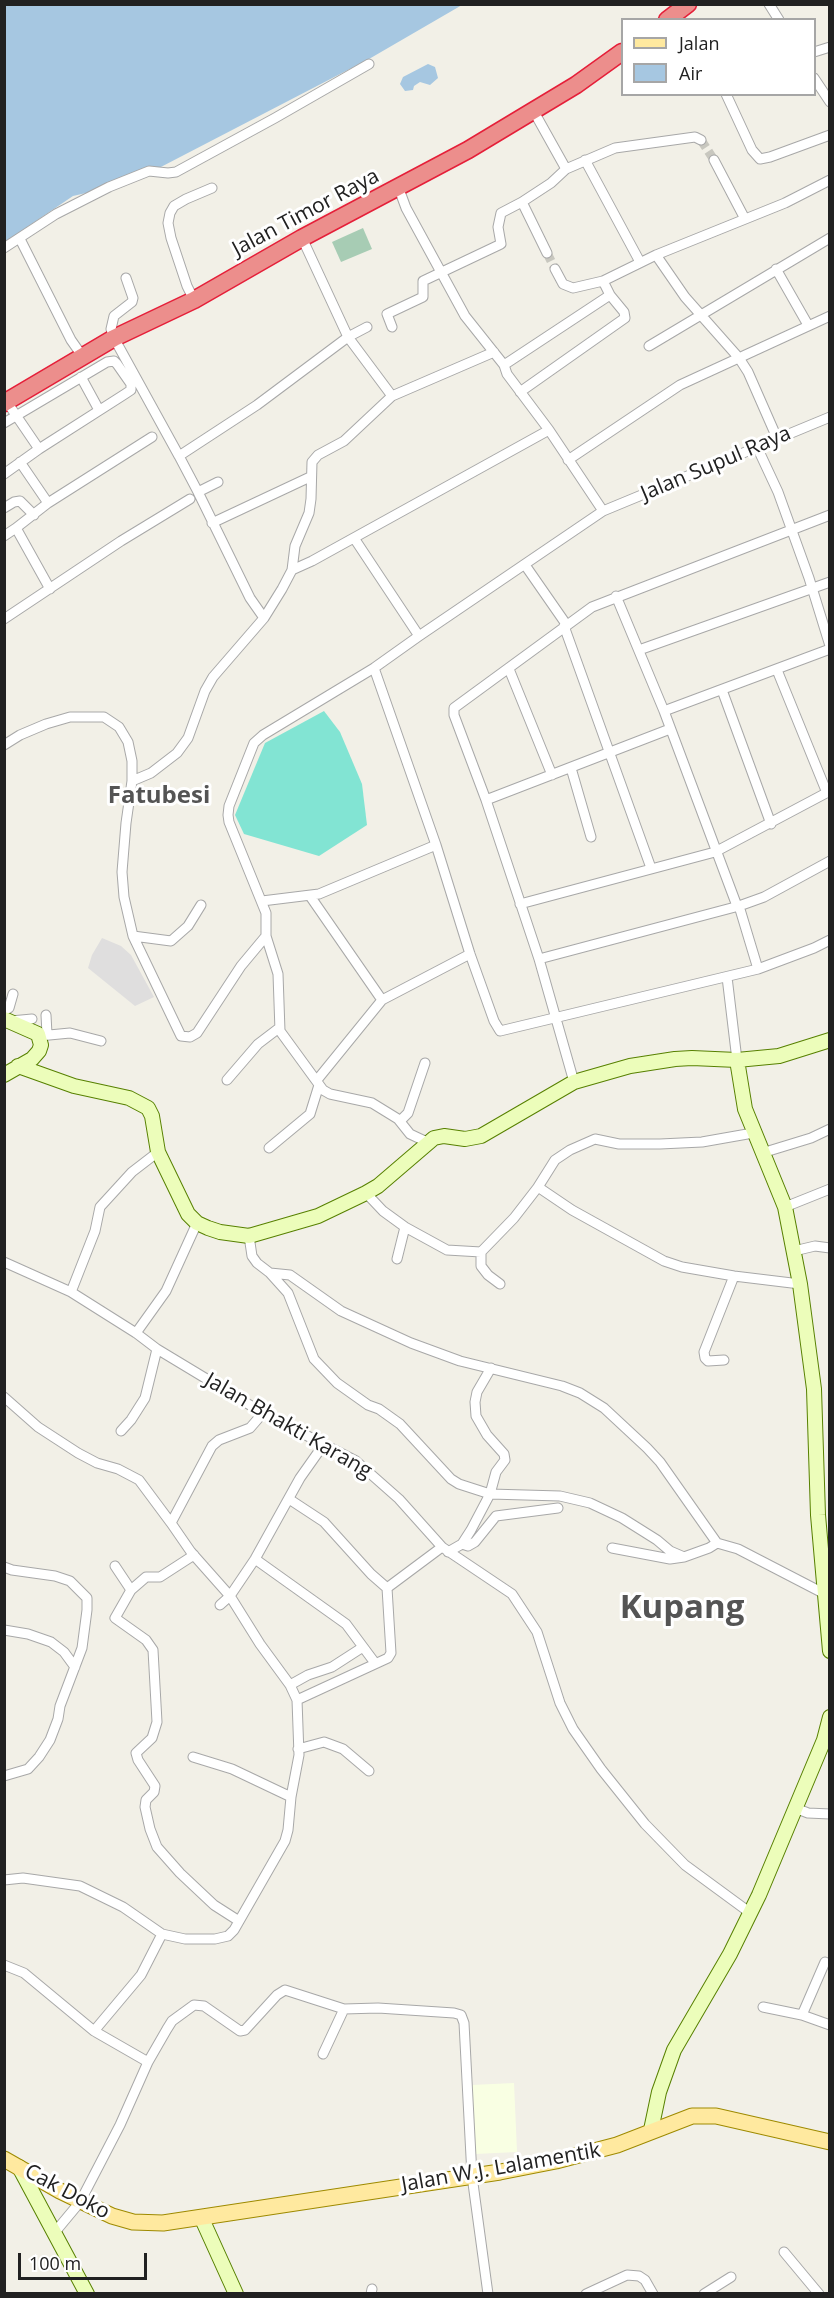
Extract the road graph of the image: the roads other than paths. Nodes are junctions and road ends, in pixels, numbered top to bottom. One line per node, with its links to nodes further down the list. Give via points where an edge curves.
1 (688, 4): 3 (highway)
2 (769, 4): 4 (street)
3 (670, 18)
4 (778, 18)
5 (621, 53): 10 (highway, Jalan Timor Raya)
6 (369, 64): 21 (street, via 176,172 149,171 109,187 75,203)
7 (816, 81): 9 (street)
8 (727, 96): 11 (street, via 760,159)
9 (830, 102)
10 (532, 110): 15 (street); 18 (highway, Jalan Timor Raya)
11 (830, 135)
12 (701, 140): 13 (street, via 695,137 615,148)
13 (585, 160): 15 (street); 27 (street)
14 (714, 160): 20 (street)
15 (566, 169): 19 (street)
16 (830, 180): 20 (street)
17 (212, 188): 34 (street, via 174,206 168,223)
18 (399, 189): 22 (highway, Jalan Timor Raya); 30 (street)
19 (522, 202): 25 (street); 30 (street, via 501,213 501,244)
20 (745, 219): 26 (street)
21 (20, 238): 24 (street); 44 (street)
22 (302, 238): 34 (highway, Jalan Timor Raya); 40 (street)
23 (830, 238): 29 (street)
24 (4, 249)
25 (547, 253)
26 (656, 255): 27 (street); 35 (street)
27 (640, 262): 32 (street)
28 (555, 269): 32 (street, via 563,284 573,288)
29 (776, 269): 35 (street); 37 (street)
30 (441, 272): 39 (street, via 423,281 423,297 387,314); 43 (street, via 465,316)
31 (126, 278): 41 (street, via 133,298 114,316)
32 (603, 281): 33 (street)
33 (610, 295): 46 (street); 48 (street, via 624,312 624,318)
34 (194, 300): 41 (highway, Jalan Timor Raya)
35 (702, 315): 42 (street); 45 (street)
36 (830, 316): 37 (street)
37 (808, 326): 45 (street)
38 (367, 327): 40 (street)
39 (392, 327)
40 (348, 337): 49 (street); 60 (street, via 257,405)
41 (114, 338): 44 (highway, Jalan Timor Raya); 60 (street)
42 (650, 346)
43 (494, 352): 46 (street); 49 (street)
44 (83, 357): 50 (highway, Jalan Timor Raya)
45 (740, 358): 57 (street); 61 (street, via 680,385)
46 (504, 365): 48 (street)
47 (81, 377): 51 (street); 51 (street, via 114,361 130,384 131,390); 52 (street)
48 (520, 392): 55 (street)
49 (392, 396): 64 (street, via 344,441 318,455 312,462)
50 (7, 399): 52 (street)
51 (99, 410): 59 (street)
52 (17, 416): 54 (street); 59 (street)
53 (830, 417): 57 (street, Jalan Supul Raya)
54 (4, 423)
55 (549, 430): 61 (street); 77 (street)
56 (152, 437): 68 (street)
57 (777, 438): 58 (street, Jalan Supul Raya)
58 (757, 447): 70 (street, Jalan Supul Raya); 75 (street)
59 (39, 449): 62 (street)
60 (179, 456): 66 (street)
61 (568, 460): 70 (street)
62 (20, 462): 63 (street); 68 (street)
63 (4, 474)
64 (310, 477): 73 (street); 79 (street, via 309,513 295,546)
65 (218, 482): 66 (street)
66 (198, 492): 73 (street)
67 (190, 499): 81 (street)
68 (48, 503): 72 (street)
69 (4, 508): 72 (street, via 20,501)
70 (603, 512): 78 (street, Jalan Supul Raya)
71 (830, 514): 75 (street)
72 (34, 515): 74 (street)
73 (212, 523): 84 (street)
74 (16, 528): 76 (street); 81 (street)
75 (790, 529): 82 (street); 83 (street)
76 (4, 536)
77 (354, 537): 79 (street); 87 (street)
78 (525, 565): 86 (street); 87 (street, Jalan Supul Raya)
79 (292, 570): 84 (street)
80 (830, 582): 82 (street)
81 (50, 589): 85 (street)
82 (812, 589): 88 (street); 89 (street)
83 (616, 596): 86 (street); 89 (street)
84 (264, 618): 100 (street, via 213,677 188,738 177,753)
85 (4, 619)
86 (565, 625): 91 (street); 97 (street)
87 (418, 636): 90 (street, Jalan Supul Raya)
88 (830, 647): 92 (street)
89 (639, 650): 94 (street)
90 (374, 668): 105 (street); 110 (street, Jalan Supul Raya, via 254,743 229,806 228,822)
91 (509, 669): 99 (street); 102 (street, via 456,705 454,711)
92 (777, 670): 93 (street); 101 (street)
93 (722, 690): 94 (street); 103 (street)
94 (664, 711): 95 (street)
95 (670, 729): 97 (street); 106 (street)
96 (6, 741): 100 (street, via 70,717 104,717 119,727 128,742)
97 (608, 753): 98 (street); 108 (street)
98 (571, 768): 99 (street); 104 (street)
99 (552, 775): 102 (street)
100 (132, 782): 114 (street, via 122,872)
101 (829, 792): 103 (street)
102 (486, 800): 111 (street)
103 (771, 824): 106 (street)
104 (591, 837)
105 (436, 845): 109 (street); 117 (street)
106 (715, 852): 108 (street); 113 (street)
107 (830, 861): 113 (street, via 764,897)
108 (651, 868): 111 (street)
109 (310, 896): 110 (street); 122 (street)
110 (262, 901): 115 (street, Jalan Supul Raya)
111 (520, 904): 118 (street)
112 (201, 905): 114 (street, via 188,926 171,941)
113 (738, 906): 118 (street); 119 (street)
114 (133, 936): 115 (street, via 183,1037 196,1033)
115 (266, 936): 127 (street, Jalan Supul Raya, via 278,974)
116 (830, 940): 119 (street)
117 (470, 954): 122 (street); 125 (street, via 500,1031)
118 (539, 959): 125 (street)
119 (758, 969): 120 (street)
120 (727, 977): 125 (street); 131 (street)
121 (13, 994): 124 (street)
122 (382, 1000): 136 (street)
123 (46, 1015): 128 (street)
124 (7, 1017): 126 (street); 128 (street)
125 (556, 1018): 137 (street)
126 (32, 1019)
127 (279, 1028): 135 (street, via 258,1044); 136 (street)
128 (43, 1035): 130 (street, via 70,1033); 133 (street, via 39,1051)
129 (830, 1040): 131 (street, via 779,1056)
130 (101, 1041)
131 (737, 1060): 137 (street, via 662,1061); 140 (street)
132 (424, 1063): 138 (street, via 408,1113)
133 (18, 1066): 134 (street); 143 (street, via 74,1086 142,1103 152,1116)
134 (4, 1075)
135 (227, 1080)
136 (318, 1082): 138 (street, via 330,1094 372,1103); 142 (street, via 310,1114)
137 (574, 1082): 141 (street, via 481,1136 444,1136)
138 (400, 1121): 141 (street, via 410,1134)
139 (830, 1129): 144 (street)
140 (753, 1133): 144 (street); 145 (street, via 713,1141 660,1144 619,1144 595,1139 555,1160)
141 (427, 1142): 147 (street)
142 (269, 1148)
143 (158, 1152): 149 (street); 161 (street, via 132,1172 100,1207 95,1232)
144 (762, 1153): 148 (street)
145 (537, 1187): 154 (street); 158 (street, via 664,1261)
146 (830, 1189): 148 (street)
147 (366, 1193): 150 (street); 151 (street, via 318,1216)
148 (785, 1207): 153 (street)
149 (197, 1223): 151 (street, via 220,1232); 162 (street, via 166,1290)
150 (405, 1227): 154 (street, via 447,1250); 155 (street)
151 (249, 1236): 157 (street, via 252,1256)
152 (830, 1248): 153 (street, via 815,1246)
153 (794, 1251): 160 (street)
154 (481, 1252): 159 (street, via 481,1266)
155 (397, 1259)
156 (4, 1262): 161 (street, Jalan Bhakti Karang)
157 (270, 1273): 165 (street, via 294,1277 360,1322); 170 (street, via 288,1293 314,1359 325,1372 400,1424 451,1479)
158 (734, 1276): 160 (street); 164 (street, via 704,1352 708,1360)
159 (500, 1284)
160 (800, 1284): 185 (street, via 814,1389)
161 (71, 1292): 162 (street, Jalan Bhakti Karang)
162 (136, 1333): 163 (street, Jalan Bhakti Karang)
163 (157, 1349): 167 (street, Jalan Bhakti Karang); 168 (street, via 146,1394)
164 (724, 1360)
165 (490, 1368): 170 (street, via 477,1392 476,1416 506,1457 496,1472); 174 (street, via 562,1386 604,1408 660,1462)
166 (4, 1397): 173 (street, via 38,1427 78,1453 138,1480)
167 (263, 1413): 169 (street, Jalan Bhakti Karang); 173 (street, via 254,1424 212,1446)
168 (121, 1431)
169 (324, 1443): 171 (street); 177 (street, Jalan Bhakti Karang, via 372,1474)
170 (490, 1494): 175 (street); 179 (street, via 560,1496 590,1503)
171 (289, 1499): 180 (street); 183 (street, via 324,1522)
172 (558, 1508): 175 (street, via 496,1516 475,1542)
173 (171, 1523): 178 (street)
174 (717, 1543): 179 (street); 185 (street, via 738,1549)
175 (462, 1544): 177 (street)
176 (612, 1548): 179 (street, via 670,1559)
177 (445, 1549): 183 (street); 205 (street, Jalan Bhakti Karang, via 519,1602 537,1632 560,1703 573,1729 645,1824 685,1865)
178 (194, 1555): 184 (street, via 160,1577 146,1577); 186 (street)
179 (684, 1557)
180 (255, 1559): 186 (street); 190 (street, via 346,1624)
181 (115, 1566): 184 (street)
182 (4, 1567): 193 (street, via 70,1581 87,1598 82,1648)
183 (387, 1588): 192 (street, via 392,1653)
184 (131, 1590): 206 (street, via 115,1618 146,1640 153,1650 157,1722 152,1738 136,1753 155,1786 145,1803 150,1829 157,1846 174,1867 214,1905)
185 (823, 1593): 188 (street)
186 (230, 1596): 187 (street); 194 (street)
187 (220, 1605)
188 (828, 1620): 191 (street)
189 (4, 1630): 193 (street, via 51,1642)
190 (363, 1647): 192 (street); 194 (street, via 332,1667)
191 (830, 1651)
192 (375, 1664): 195 (street)
193 (75, 1667): 200 (street, via 50,1740 39,1757 28,1769)
194 (290, 1685): 195 (street)
195 (297, 1700): 197 (street)
196 (830, 1717): 202 (street)
197 (298, 1749): 199 (street, via 324,1742 343,1749); 201 (street)
198 (193, 1757): 201 (street, via 232,1769)
199 (369, 1771)
200 (4, 1776)
201 (291, 1797): 206 (street, via 285,1841)
202 (795, 1808): 203 (street); 205 (street)
203 (830, 1814)
204 (4, 1880): 207 (street, via 23,1878 80,1886 123,1907)
205 (749, 1912): 217 (street, via 730,1954 675,2050 659,2092)
206 (239, 1921): 207 (street, via 223,1938)
207 (162, 1935): 214 (street, via 141,1975)
208 (825, 1962): 212 (street)
209 (4, 1965): 214 (street, via 24,1973)
210 (763, 2007): 212 (street)
211 (344, 2009): 215 (street); 216 (street, via 282,1990 252,2024 240,2031 204,2006 194,2005 172,2021); 221 (street, via 461,2015)
212 (801, 2015): 213 (street)
213 (830, 2025)
214 (94, 2031): 216 (street)
215 (323, 2054)
216 (148, 2062): 222 (street)
217 (651, 2130): 218 (main road, Jalan W.J. Lalamentik, via 692,2116 710,2115); 221 (main road, Jalan W.J. Lalamentik, via 598,2151)
218 (830, 2142)
219 (4, 2159): 220 (main road, Cak Doko)
220 (19, 2167): 222 (main road, Cak Doko); 224 (street)
221 (472, 2176): 223 (main road, Jalan W.J. Lalamentik); 230 (street)
222 (80, 2202): 223 (main road, Cak Doko, via 133,2222); 224 (street)
223 (202, 2219): 229 (street)
224 (55, 2232): 228 (street)
225 (784, 2252): 233 (street)
226 (731, 2277): 232 (street)
227 (590, 2293): 231 (street, via 621,2276 634,2275 645,2280)
228 (87, 2294)
229 (236, 2294)
230 (488, 2294)
231 (653, 2294)
232 (704, 2294)
233 (819, 2294)

